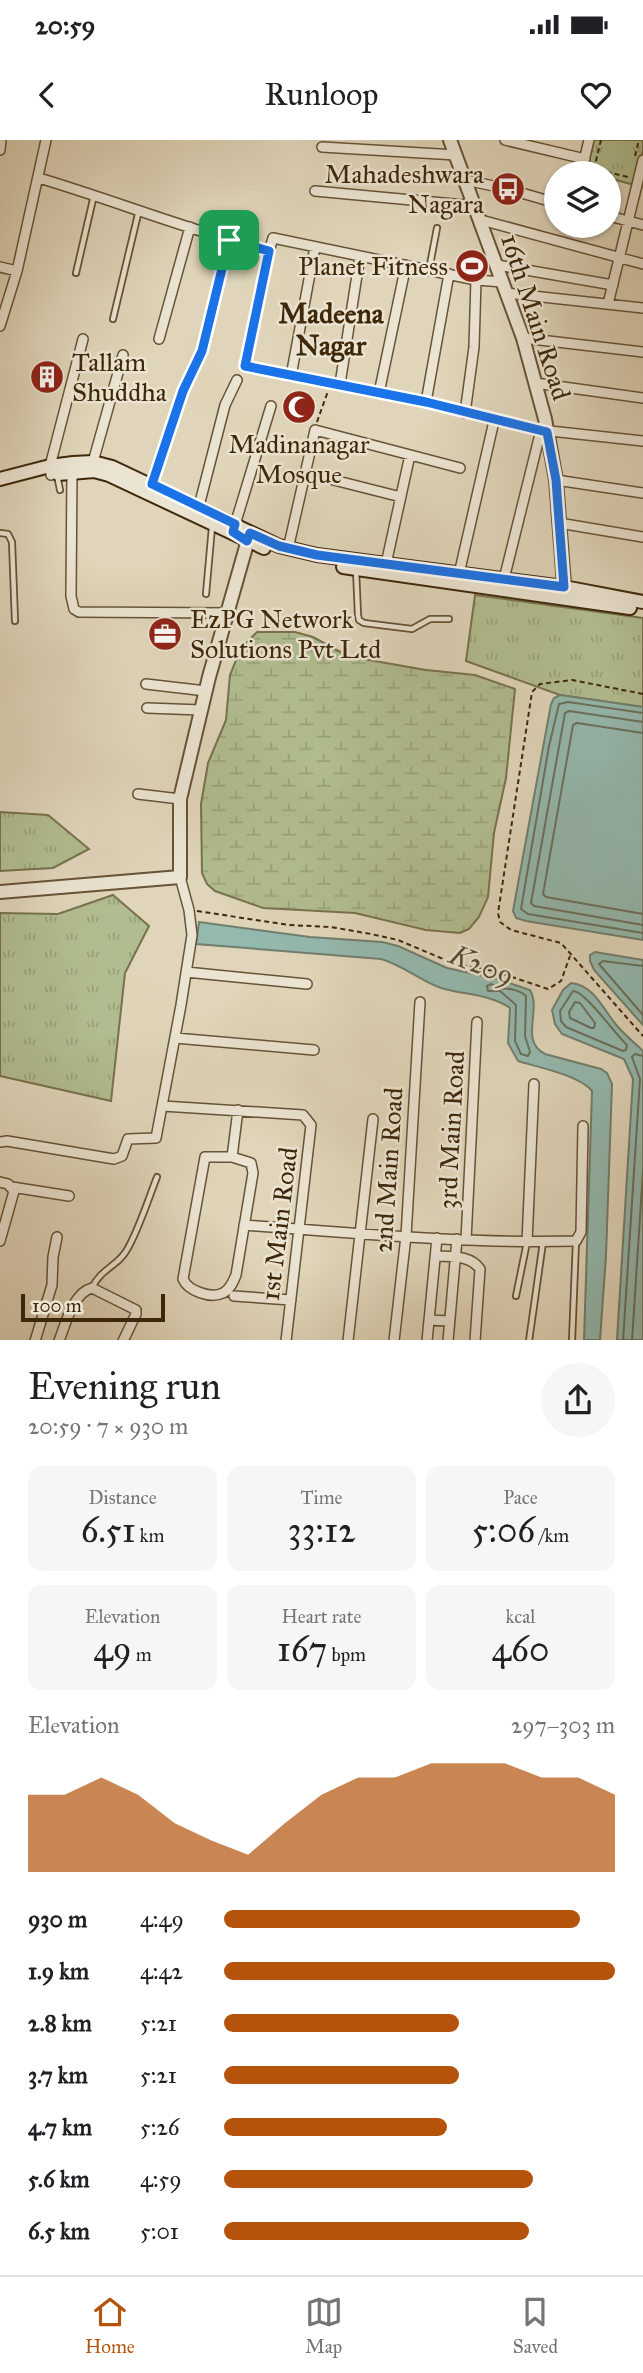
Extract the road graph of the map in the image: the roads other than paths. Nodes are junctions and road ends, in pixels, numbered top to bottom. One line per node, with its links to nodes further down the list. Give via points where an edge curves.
1 (1, 140): 7 (street)
2 (46, 140): 11 (street)
3 (450, 140): 8 (main road, 16th Main Road)
4 (505, 140): 9 (street)
5 (589, 140): 9 (street)
6 (322, 147): 8 (street)
7 (0, 150)
8 (456, 155): 12 (main road, 16th Main Road)
9 (585, 159)
10 (643, 163): 13 (street)
11 (39, 178): 15 (street); 35 (street)
12 (465, 180): 16 (street); 17 (main road, 16th Main Road)
13 (640, 190): 21 (street)
14 (314, 191): 17 (street)
15 (94, 194): 18 (street); 36 (lane)
16 (544, 200)
17 (476, 206): 20 (main road, 16th Main Road)
18 (139, 209): 23 (street); 43 (lane)
19 (621, 219): 21 (street)
20 (481, 220): 29 (street); 32 (main road, 16th Main Road)
21 (629, 221): 22 (street); 29 (street)
22 (643, 226)
23 (190, 227): 25 (street); 47 (street)
24 (437, 228): 34 (lane)
25 (229, 240): 27 (street); 70 (street, via 202,351 183,391)
26 (315, 247): 27 (street, via 273,238); 28 (street); 50 (street)
27 (269, 251): 50 (street, via 245,366)
28 (360, 256): 31 (street); 52 (street)
29 (621, 257): 30 (street); 39 (street)
30 (643, 264)
31 (406, 265): 34 (street); 54 (street)
32 (497, 265): 39 (street); 40 (main road, 16th Main Road)
33 (0, 267): 35 (street)
34 (429, 270): 37 (street)
35 (17, 271): 44 (street)
36 (76, 274)
37 (449, 274): 38 (street); 56 (street)
38 (476, 280): 40 (street); 58 (street, via 474,347)
39 (613, 285): 41 (street)
40 (504, 287): 41 (street); 45 (main road, 16th Main Road)
41 (608, 304): 42 (street)
42 (643, 308)
43 (113, 319)
44 (0, 326)
45 (523, 338): 48 (street); 53 (main road, 16th Main Road)
46 (83, 339): 66 (street)
47 (159, 339)
48 (643, 352)
49 (123, 355): 63 (street)
50 (290, 376): 52 (street)
51 (237, 380): 75 (street, via 225,405)
52 (335, 383): 54 (street)
53 (536, 383): 55 (street); 60 (main road, 16th Main Road)
54 (379, 393): 56 (street)
55 (643, 398)
56 (426, 402): 58 (street)
57 (271, 405): 78 (street)
58 (465, 413): 59 (street)
59 (494, 421): 60 (street); 85 (street)
60 (544, 431): 61 (street); 69 (main road, 16th Main Road); 86 (street)
61 (643, 441)
62 (410, 455): 65 (street); 67 (street, via 315,430); 74 (street)
63 (93, 463): 64 (main road); 70 (main road)
64 (72, 468): 66 (main road); 76 (main road, via 109,475); 91 (street, via 74,609)
65 (460, 468)
66 (52, 472): 68 (main road); 71 (main road); 72 (lane)
67 (306, 473): 74 (street); 82 (street)
68 (0, 479)
69 (556, 480): 73 (street); 77 (main road, 16th Main Road)
70 (152, 484): 75 (main road)
71 (0, 487)
72 (60, 490)
73 (643, 493)
74 (401, 497): 83 (street)
75 (199, 506): 78 (main road)
76 (212, 522): 78 (main road); 88 (lane)
77 (559, 523): 81 (street); 87 (main road, 16th Main Road)
78 (234, 528): 80 (main road)
79 (0, 533): 93 (lane, via 8,534 12,542)
80 (249, 537): 82 (main road); 84 (main road, via 277,553); 91 (main road)
81 (643, 537)
82 (288, 549): 83 (main road)
83 (386, 564): 85 (main road)
84 (356, 569): 87 (main road); 92 (lane, via 359,620 412,629 430,619)
85 (459, 574): 86 (main road)
86 (503, 579): 87 (main road)
87 (564, 592): 89 (main road); 90 (main road)
88 (206, 594)
89 (643, 602)
90 (643, 610)
91 (227, 613): 95 (main road)
92 (449, 620)
93 (15, 621)
94 (146, 684): 95 (street)
95 (205, 691): 97 (main road)
96 (147, 708): 97 (street)
97 (201, 710): 99 (main road)
98 (138, 794): 99 (street)
99 (180, 799): 100 (main road)
100 (180, 877): 101 (main road); 102 (street, via 191,935)
101 (0, 892)
102 (186, 972): 103 (street); 106 (street)
103 (307, 984)
104 (420, 1002): 122 (street, 2nd Main Road)
105 (477, 1022): 125 (street, 3rd Main Road)
106 (176, 1038): 107 (street); 109 (street)
107 (314, 1050)
108 (534, 1084): 128 (street)
109 (163, 1106): 110 (street); 113 (street, via 156,1138 128,1139 118,1158)
110 (238, 1111): 114 (street); 120 (street, 1st Main Road, via 303,1115 311,1125)
111 (373, 1119): 121 (street)
112 (583, 1126): 127 (street, via 581,1232)
113 (0, 1142)
114 (232, 1157): 119 (street, via 253,1166); 119 (street, via 205,1157 184,1284 208,1294 225,1293 236,1275)
115 (157, 1177): 132 (lane, via 128,1248 101,1272)
116 (0, 1182): 117 (street)
117 (12, 1187): 118 (street); 126 (street, via 13,1199)
118 (69, 1196)
119 (244, 1225): 120 (street)
120 (299, 1230): 121 (street); 135 (street, 1st Main Road)
121 (361, 1232): 122 (street); 142 (street)
122 (406, 1236): 124 (street); 143 (street, 2nd Main Road)
123 (57, 1237): 138 (street, via 52,1285)
124 (437, 1238): 125 (street); 130 (street)
125 (462, 1239): 128 (street); 131 (street, 3rd Main Road)
126 (0, 1241)
127 (576, 1241): 129 (street); 148 (lane)
128 (527, 1242): 129 (street); 134 (lane)
129 (543, 1242): 147 (lane)
130 (436, 1256): 131 (street); 136 (street)
131 (456, 1258): 137 (street, 3rd Main Road); 146 (street, via 472,1261 481,1269)
132 (93, 1288): 139 (street, via 78,1297); 140 (street, via 136,1310)
133 (234, 1296): 135 (street)
134 (516, 1296)
135 (291, 1300): 141 (street, 1st Main Road)
136 (429, 1320): 137 (street); 144 (street)
137 (450, 1321): 145 (street, 3rd Main Road)
138 (35, 1340)
139 (59, 1340)
140 (123, 1340)
141 (286, 1340)
142 (348, 1340)
143 (394, 1340)
144 (427, 1340)
145 (448, 1340)
146 (475, 1340)
147 (529, 1340)
148 (572, 1340)

